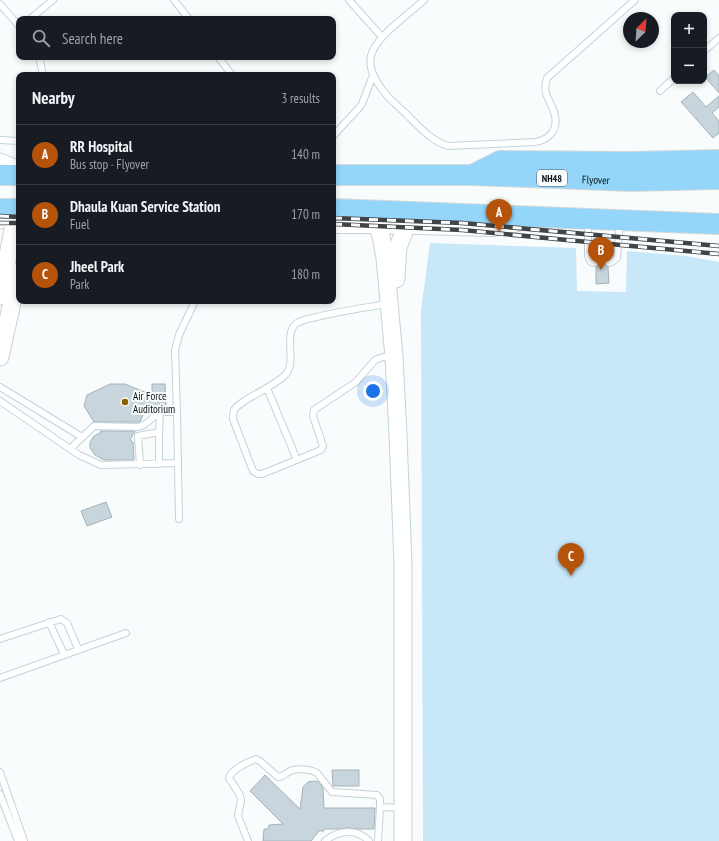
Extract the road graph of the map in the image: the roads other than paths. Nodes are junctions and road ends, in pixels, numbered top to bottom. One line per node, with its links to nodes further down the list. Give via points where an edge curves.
1 (52, 0): 7 (lane)
2 (174, 0): 8 (lane)
3 (349, 0): 10 (lane)
4 (424, 0): 10 (lane)
5 (635, 0): 17 (lane, via 547,78 546,93 555,123 551,134 543,141 443,145 421,128 386,94)
6 (0, 4): 9 (lane)
7 (33, 16)
8 (187, 16)
9 (16, 23)
10 (381, 36): 17 (lane, via 370,56)
11 (719, 38): 12 (lane)
12 (707, 48)
13 (40, 60): 15 (lane)
14 (220, 60): 16 (lane)
15 (42, 72)
16 (230, 72)
17 (373, 75): 20 (lane, via 362,104)
18 (671, 81): 19 (lane)
19 (660, 91)
20 (336, 133)
21 (0, 140): 22 (lane)
22 (16, 141)
23 (719, 160): 29 (highway, via 500,161)
24 (0, 161): 25 (street)
25 (16, 168)
26 (0, 175): 27 (highway)
27 (16, 175)
28 (336, 175): 29 (highway, NH48)
29 (472, 175): 30 (highway, Flyover / NH48, via 631,181)
30 (719, 179)
31 (336, 210): 33 (highway)
32 (10, 218): 43 (main road)
33 (375, 218): 35 (highway); 38 (street); 39 (main road)
34 (588, 219): 35 (highway, via 538,217); 36 (highway); 40 (lane, via 588,256 591,262)
35 (409, 220): 39 (main road)
36 (620, 221): 37 (highway); 41 (lane, via 617,258)
37 (719, 224)
38 (336, 227)
39 (391, 257): 45 (main road); 80 (main road, via 397,298 408,560)
40 (595, 263)
41 (609, 263)
42 (16, 285): 46 (main road)
43 (0, 296)
44 (194, 304): 54 (lane, via 175,350)
45 (389, 304): 47 (main road); 49 (lane, via 332,313 296,324 291,334 288,372)
46 (0, 357)
47 (394, 357): 58 (lane, via 375,360 356,382 314,410 313,416 323,448); 72 (main road, via 403,564)
48 (0, 386): 50 (lane)
49 (267, 388): 58 (lane); 58 (lane, via 237,406 233,414 253,472 262,474)
50 (16, 396): 52 (lane); 56 (lane)
51 (0, 401): 52 (lane)
52 (9, 407): 57 (lane)
53 (160, 412): 54 (lane); 55 (lane); 56 (lane, via 138,427 94,426)
54 (177, 412): 59 (lane)
55 (159, 432): 60 (lane); 61 (lane, via 138,436)
56 (82, 437): 57 (lane)
57 (70, 449): 61 (lane, via 101,465)
58 (297, 460)
59 (178, 463): 60 (lane); 62 (lane)
60 (159, 464): 61 (lane)
61 (140, 465)
62 (179, 518)
63 (50, 622): 65 (lane); 66 (lane, via 64,620); 67 (lane)
64 (126, 633): 66 (lane)
65 (0, 639)
66 (78, 649): 67 (lane)
67 (64, 654): 68 (lane)
68 (0, 678)
69 (0, 772): 74 (lane)
70 (0, 794): 73 (lane)
71 (380, 807): 72 (lane); 75 (lane, via 377,795 332,792 317,772 313,771 292,770 278,777 256,759 229,776 240,795 238,816); 78 (lane)
72 (402, 808): 79 (main road)
73 (18, 841)
74 (24, 841)
75 (248, 841)
76 (325, 841): 77 (lane, via 337,833 350,832)
77 (369, 841)
78 (378, 841)
79 (403, 841)
80 (410, 841)

